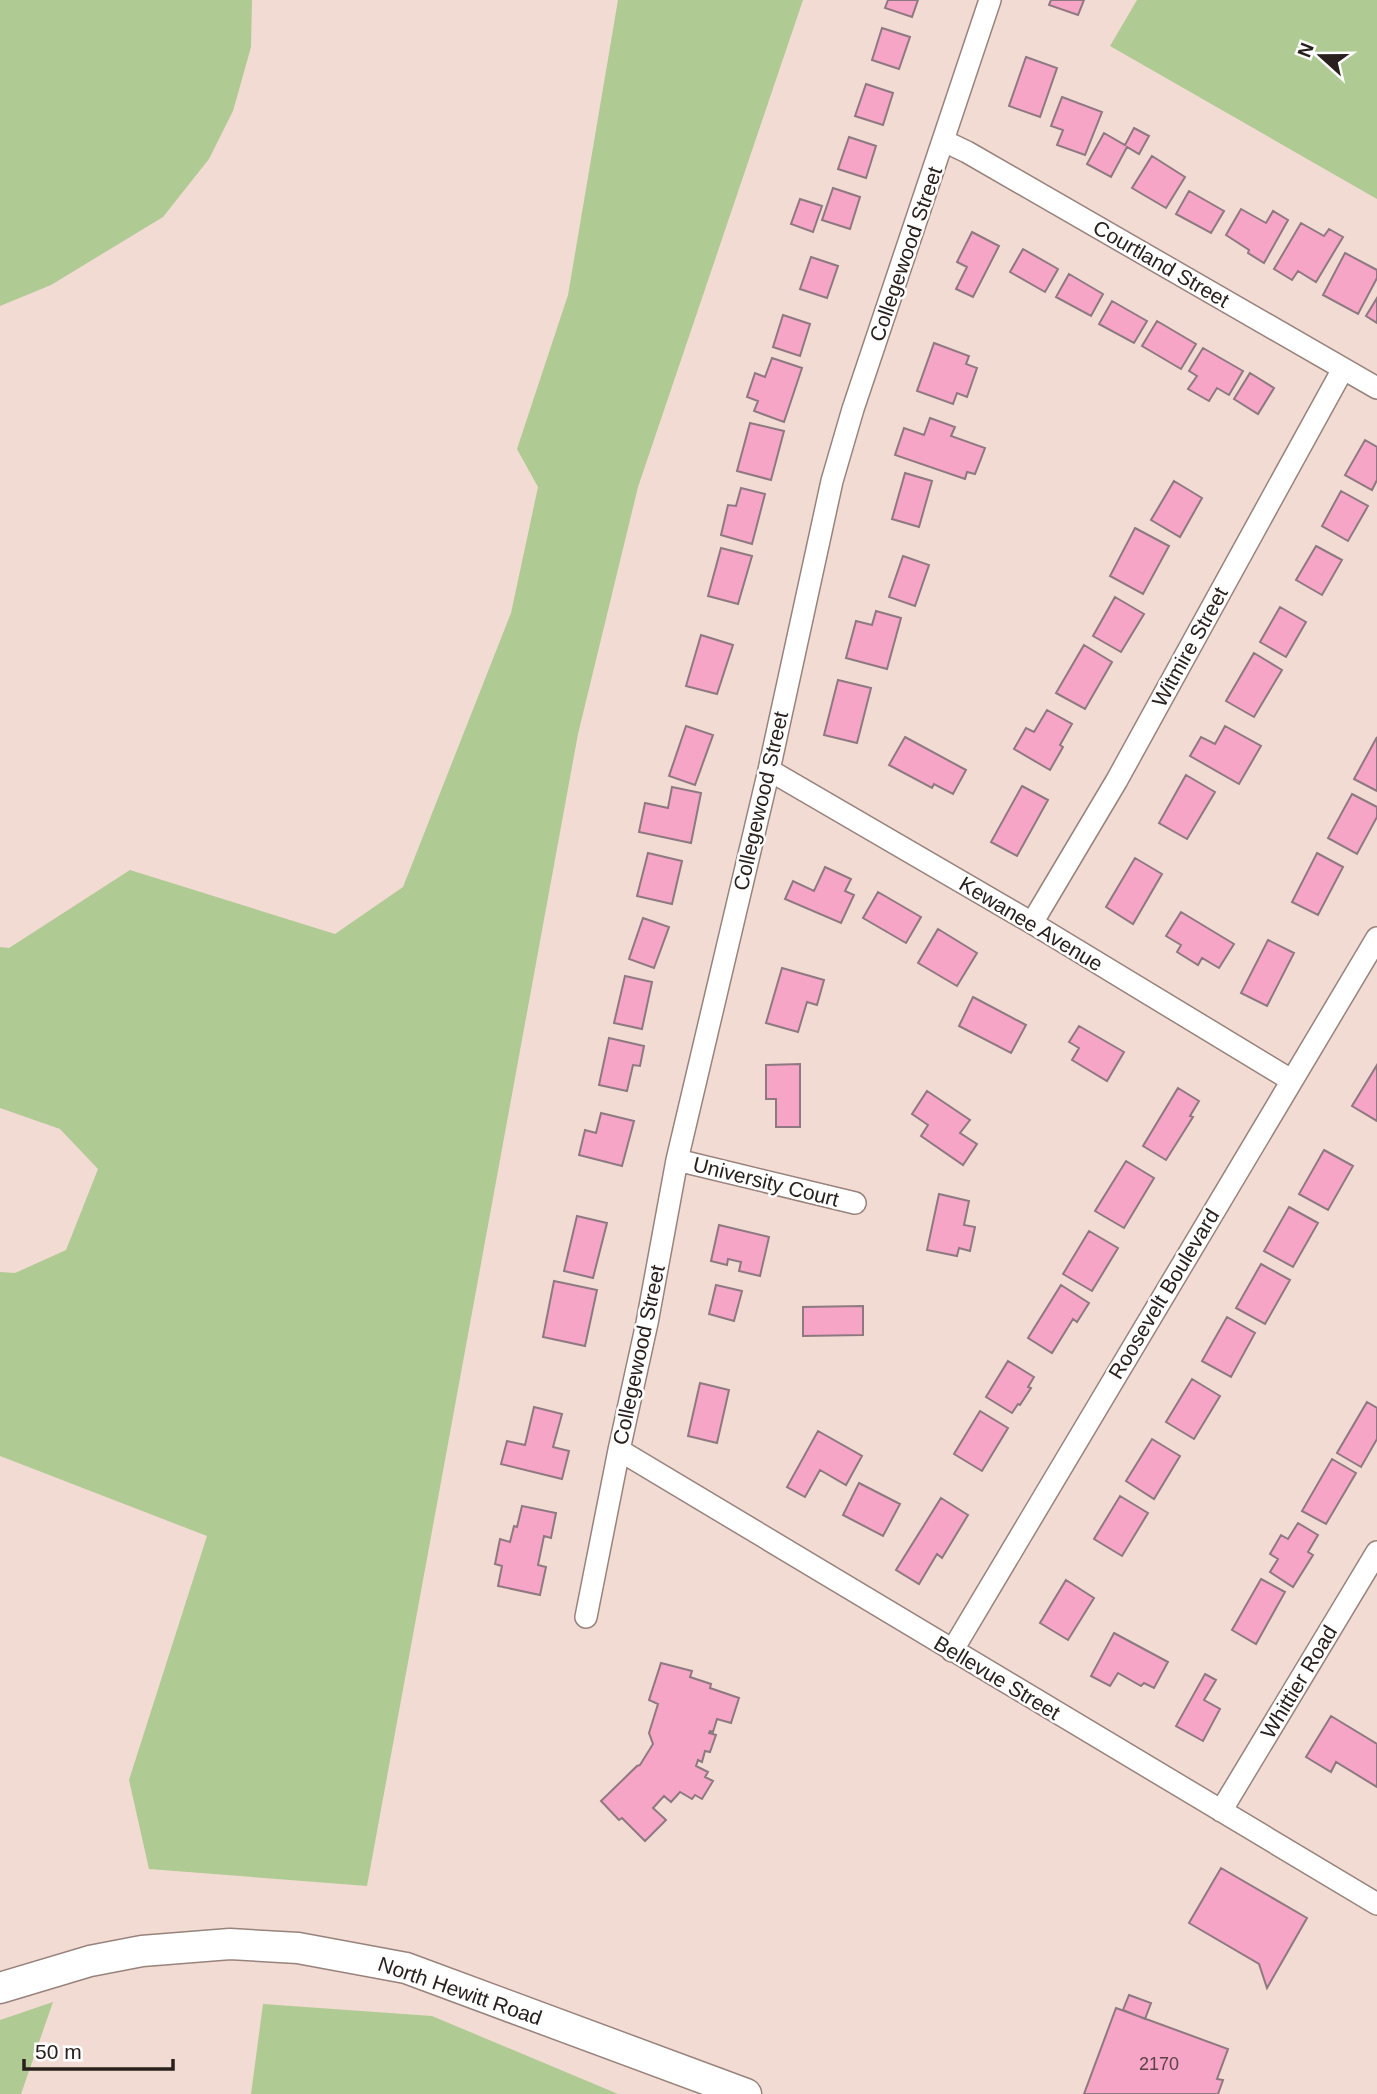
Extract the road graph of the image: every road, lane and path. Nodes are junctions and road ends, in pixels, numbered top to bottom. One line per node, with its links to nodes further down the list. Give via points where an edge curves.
1 (990, 0): 2 (street, Collegewood Street)
2 (944, 141): 3 (street, Courtland Street); 5 (street, Collegewood Street, via 832,481)
3 (1343, 369): 4 (street, Courtland Street); 6 (street, Witmire Street)
4 (1377, 388)
5 (769, 771): 6 (street, Kewanee Avenue); 9 (street, Collegewood Street)
6 (1032, 923): 8 (street, Kewanee Avenue)
7 (1377, 938): 8 (street, Roosevelt Boulevard)
8 (1291, 1080): 14 (street, Roosevelt Boulevard)
9 (677, 1160): 10 (street, University Court); 11 (street, Collegewood Street)
10 (855, 1203)
11 (619, 1450): 13 (street, Collegewood Street); 14 (street, Bellevue Street)
12 (1377, 1552): 15 (street, Whittier Road)
13 (586, 1617)
14 (952, 1651): 15 (street, Bellevue Street)
15 (1221, 1811): 16 (street, Bellevue Street)
16 (1377, 1904)
17 (0, 1988): 18 (main road, North Hewitt Road, via 142,1951 230,1944 298,1948 406,1968)
18 (746, 2094)

